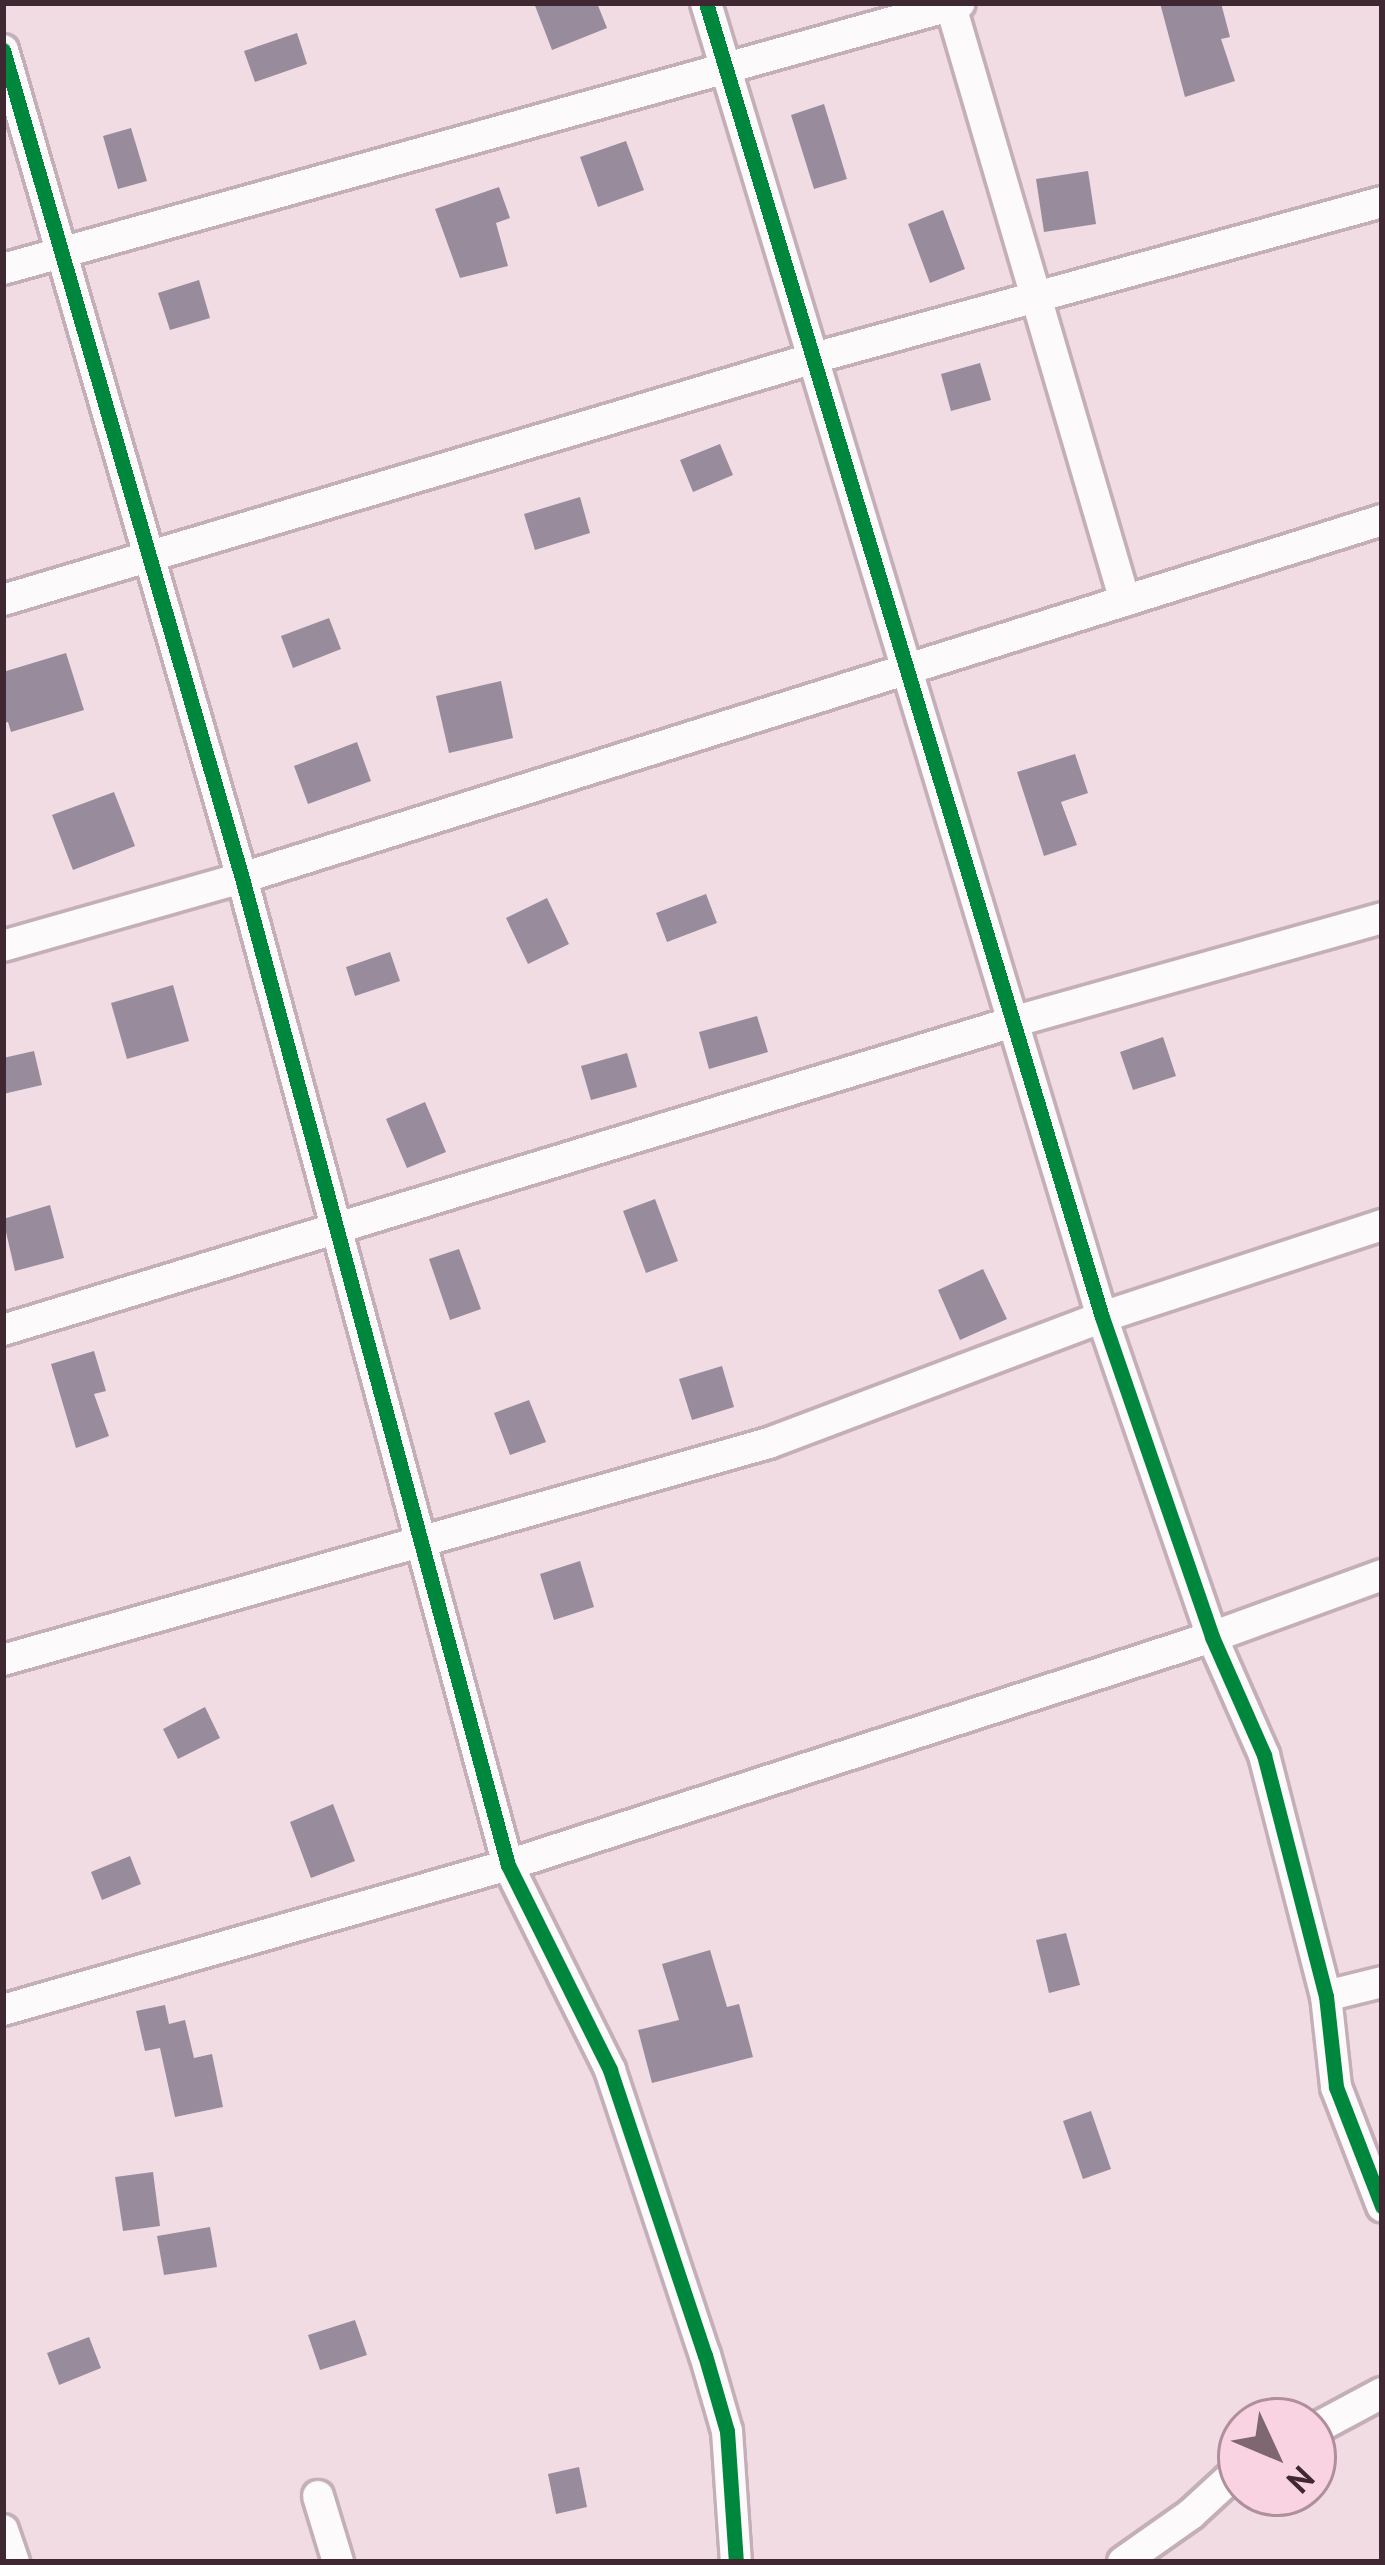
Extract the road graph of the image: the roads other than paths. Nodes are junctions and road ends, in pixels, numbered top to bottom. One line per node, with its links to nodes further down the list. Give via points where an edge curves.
1 (706, 3): 4 (street)
2 (953, 4): 4 (street); 8 (street)
3 (3, 50): 6 (street)
4 (726, 70): 6 (street); 9 (street)
5 (1382, 202): 8 (street)
6 (61, 252): 7 (street); 11 (street)
7 (3, 269)
8 (1039, 294): 9 (street); 13 (street)
9 (814, 358): 11 (street); 14 (street)
10 (1382, 520): 13 (street)
11 (150, 560): 12 (street); 15 (street)
12 (3, 600)
13 (1125, 601): 14 (street)
14 (909, 669): 15 (street); 18 (street)
15 (242, 878): 17 (street); 20 (street)
16 (1382, 919): 18 (street)
17 (3, 946)
18 (1016, 1021): 20 (street); 21 (street)
19 (1382, 1225): 21 (street)
20 (336, 1227): 22 (street); 23 (street)
21 (1102, 1317): 23 (street, via 769,1443); 25 (street)
22 (3, 1330)
23 (420, 1538): 26 (street); 27 (street)
24 (1382, 1575): 25 (street)
25 (1213, 1636): 27 (street); 29 (street, via 1264,1755)
26 (3, 1660)
27 (508, 1865): 30 (street); 39 (street, via 610,2069 662,2215 727,2431)
28 (1382, 1982): 29 (street)
29 (1326, 1996): 31 (street, via 1336,2086)
30 (3, 2010)
31 (1382, 2206)
32 (1382, 2393): 33 (street)
33 (1337, 2417)
34 (1217, 2491): 40 (street)
35 (318, 2496): 38 (street)
36 (3, 2530): 37 (street)
37 (14, 2562)
38 (338, 2562)
39 (736, 2562)
40 (1123, 2562)

